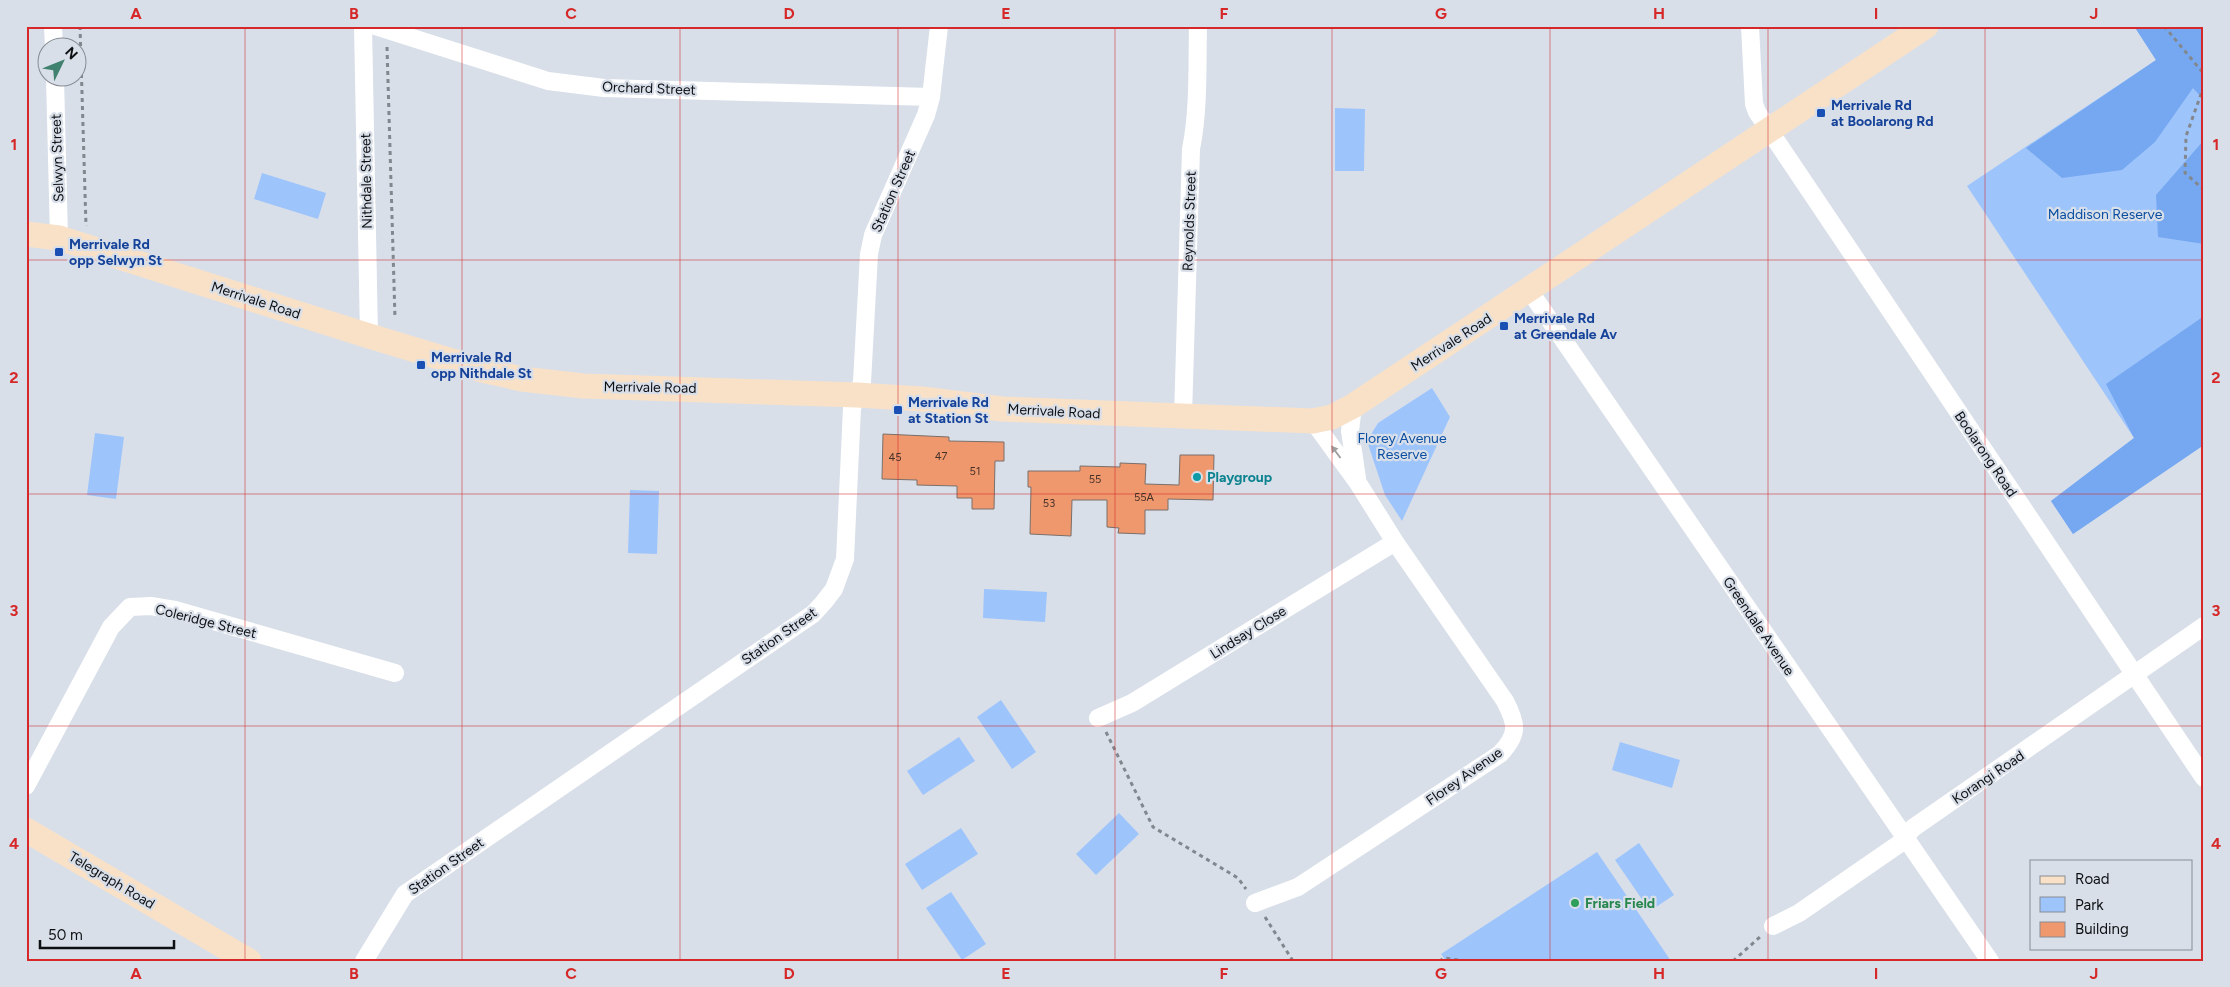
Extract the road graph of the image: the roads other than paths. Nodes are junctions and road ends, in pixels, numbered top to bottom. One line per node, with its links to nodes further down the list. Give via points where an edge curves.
1 (362, 26): 13 (street, Nithdale Street)
2 (939, 26): 8 (street, Station Street)
3 (1198, 26): 16 (street, Reynolds Street)
4 (1750, 26): 9 (street, Boolarong Road, via 1754,104)
5 (1926, 26): 9 (street, Merrivale Road)
6 (381, 28): 8 (street, Orchard Street, via 548,81 604,88)
7 (55, 88): 11 (street, Selwyn Street)
8 (932, 97): 14 (street, Station Street, via 873,235 869,254 862,382)
9 (1768, 131): 12 (street, Merrivale Road); 22 (street, Boolarong Road)
10 (26, 234): 11 (street, Merrivale Road)
11 (60, 238): 13 (street, Merrivale Road)
12 (1529, 290): 15 (street, Merrivale Road); 27 (street, Greendale Avenue)
13 (369, 336): 14 (street, Merrivale Road, via 522,379 583,386)
14 (857, 394): 16 (street, Merrivale Road, via 1002,409); 31 (street, Station Street, via 852,408 844,559 837,582 824,602 813,614 404,894)
15 (1353, 406): 17 (street, Merrivale Road, via 1332,417); 18 (street, Florey Avenue, via 1350,431)
16 (1183, 416): 17 (street, Merrivale Road)
17 (1313, 421): 18 (street, Florey Avenue, one-way to 17)
18 (1358, 483): 19 (street, Florey Avenue)
19 (1395, 542): 23 (street, Lindsay Close, via 1132,703); 28 (street, Florey Avenue, via 1505,701 1515,720 1513,735 1500,754 1306,882)
20 (2204, 626): 22 (street, Korangi Road)
21 (395, 673): 25 (street, Coleridge Street, via 175,610 130,607 111,627)
22 (2135, 676): 24 (street, Boolarong Road); 27 (street, Korangi Road, via 1913,828)
23 (1098, 718)
24 (2204, 778)
25 (26, 786)
26 (26, 830): 30 (street, Telegraph Road)
27 (1905, 837): 29 (street, Korangi Road, via 1900,844 1799,913); 32 (street, Greendale Avenue)
28 (1256, 903)
29 (1773, 926)
30 (249, 961)
31 (364, 961)
32 (1990, 961)

